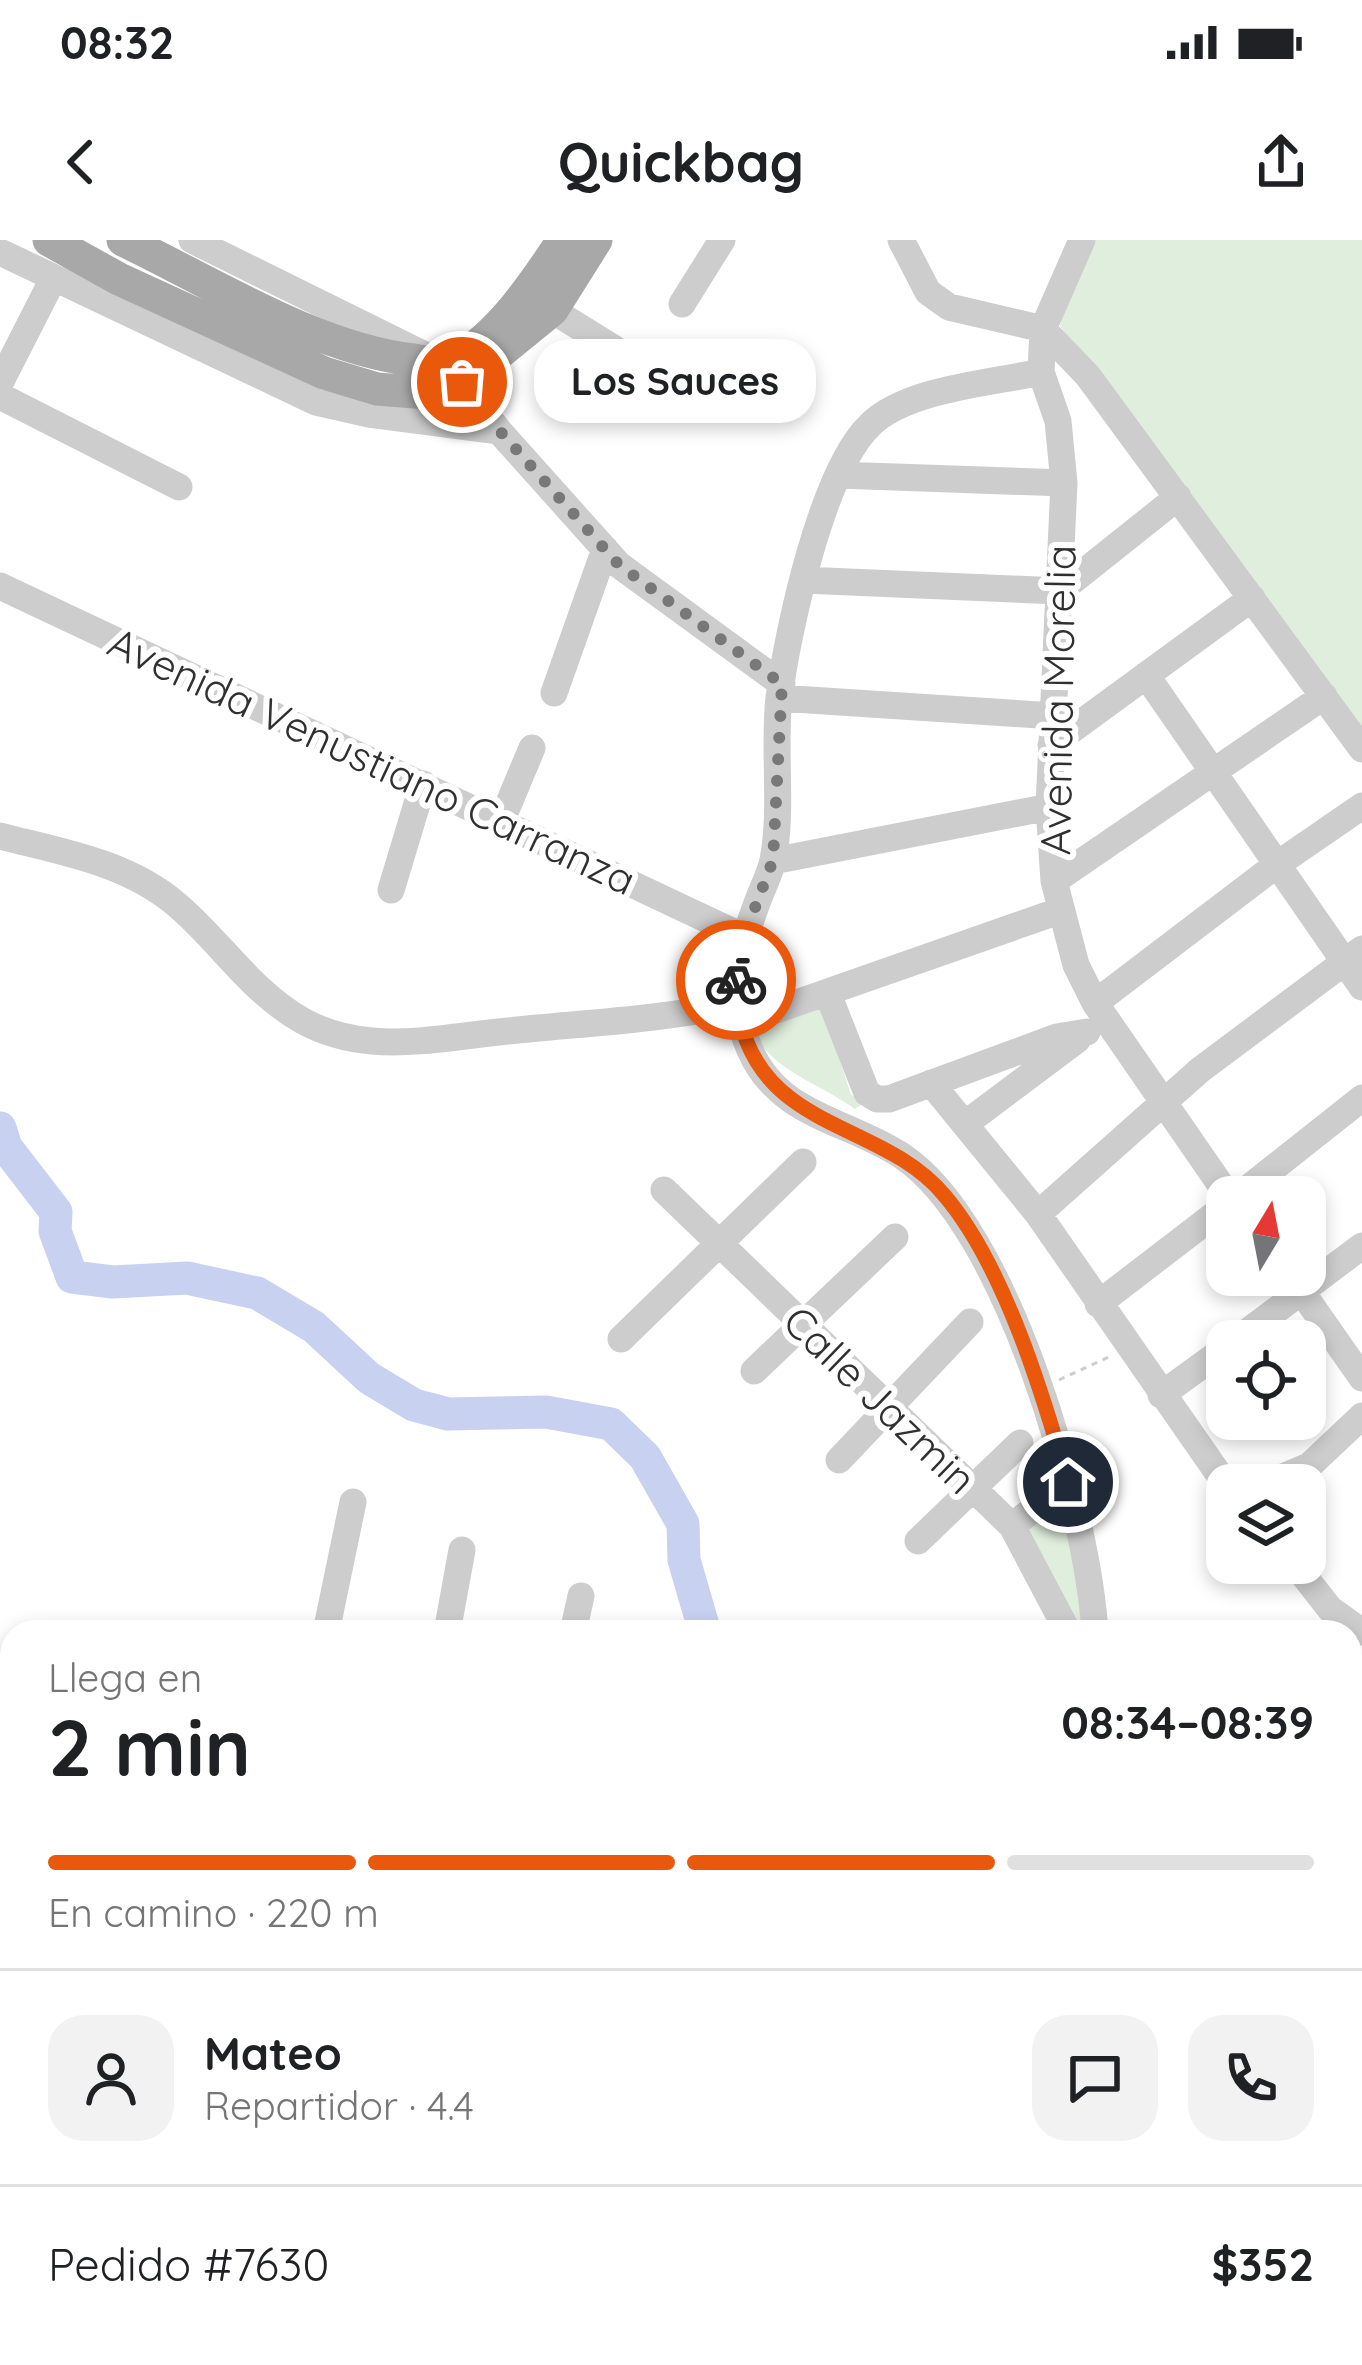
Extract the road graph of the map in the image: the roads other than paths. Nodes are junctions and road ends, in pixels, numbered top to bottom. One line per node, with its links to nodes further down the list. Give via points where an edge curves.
1 (49, 240): 16 (main road, via 324,373 427,393)
2 (123, 240): 16 (main road, via 304,328 371,355)
3 (192, 240): 16 (street)
4 (563, 240): 16 (main road, via 532,289)
5 (596, 240): 12 (main road)
6 (722, 240): 11 (street)
7 (901, 240): 13 (street, via 928,292 949,308)
8 (1082, 240): 13 (street)
9 (0, 252): 10 (street)
10 (52, 279): 17 (street); 19 (street, via 316,402)
11 (682, 304)
12 (552, 310): 14 (street); 16 (main road)
13 (1043, 329): 15 (street, Avenida Morelia); 23 (street)
14 (647, 369)
15 (1041, 372): 20 (street, via 886,411); 21 (street, Avenida Morelia, via 1058,422)
16 (451, 373): 19 (street)
17 (0, 382)
18 (0, 396): 22 (street)
19 (499, 430): 24 (street)
20 (838, 475): 21 (street); 25 (street)
21 (1064, 483): 27 (street, Avenida Morelia)
22 (179, 488)
23 (1178, 497): 27 (street); 28 (street)
24 (605, 549): 30 (street); 31 (street)
25 (803, 580): 27 (street); 30 (street)
26 (0, 586): 38 (street, Avenida Venustiano Carranza)
27 (1060, 591): 33 (street, Avenida Morelia)
28 (1252, 598): 29 (street); 32 (street)
29 (1146, 675): 34 (street); 37 (street)
30 (780, 691): 33 (street); 43 (street)
31 (554, 693)
32 (1324, 696): 36 (street); 37 (street)
33 (1054, 716): 34 (street, Avenida Morelia)
34 (1051, 745): 40 (street, Avenida Morelia)
35 (532, 748): 41 (street)
36 (1362, 749)
37 (1211, 772): 44 (street); 45 (street)
38 (423, 784): 41 (street, Avenida Venustiano Carranza); 46 (street)
39 (1362, 806): 44 (street)
40 (1049, 807): 43 (street); 45 (street, Avenida Morelia)
41 (501, 822): 48 (street, Avenida Venustiano Carranza)
42 (0, 836): 52 (street, via 134,874 178,906 267,999 333,1034 423,1039)
43 (773, 860): 48 (street)
44 (1275, 866): 49 (street); 53 (street)
45 (1054, 881): 47 (street, Avenida Morelia)
46 (391, 890)
47 (1059, 911): 51 (street); 53 (street, Avenida Morelia)
48 (744, 937): 52 (street)
49 (1353, 956): 50 (street); 56 (street)
50 (1362, 987)
51 (828, 994): 52 (street); 54 (street, via 867,1093 889,1099)
52 (736, 1013): 85 (street, via 772,1087 800,1109 902,1156 944,1193 976,1240 1041,1388)
53 (1096, 1018): 54 (street); 56 (street, Avenida Morelia); 57 (street)
54 (931, 1083): 57 (street)
55 (1362, 1098): 60 (street)
56 (1164, 1101): 59 (street, Avenida Morelia); 62 (street)
57 (965, 1124): 62 (street)
58 (802, 1162): 65 (street)
59 (1215, 1176)
60 (1262, 1176)
61 (664, 1190): 65 (street, Calle Jazmin)
62 (1038, 1214): 70 (street)
63 (1206, 1220): 70 (street)
64 (895, 1237): 73 (street)
65 (718, 1246): 73 (street, Calle Jazmin); 74 (street)
66 (1362, 1246): 67 (street)
67 (1326, 1266)
68 (1282, 1296): 71 (street)
69 (1305, 1296): 77 (street)
70 (1098, 1304): 78 (street)
71 (1257, 1320)
72 (970, 1322): 79 (street)
73 (802, 1325): 76 (street); 79 (street, Calle Jazmin)
74 (621, 1339)
75 (1206, 1362): 78 (street)
76 (754, 1371)
77 (1362, 1378)
78 (1161, 1395): 83 (street)
79 (888, 1408): 82 (street); 86 (street, Calle Jazmin)
80 (1362, 1416): 84 (street)
81 (1020, 1443): 86 (street)
82 (839, 1460)
83 (1211, 1464)
84 (1316, 1464)
85 (1068, 1482): 88 (street); 97 (street)
86 (971, 1487): 88 (street, Calle Jazmin); 89 (street)
87 (352, 1502): 93 (street)
88 (1012, 1526): 96 (street, Calle Jazmin)
89 (918, 1541)
90 (462, 1550): 94 (street)
91 (1307, 1584): 98 (street)
92 (581, 1596): 95 (street)
93 (328, 1620)
94 (449, 1620)
95 (576, 1620)
96 (1062, 1620)
97 (1095, 1620)
98 (1330, 1620)

